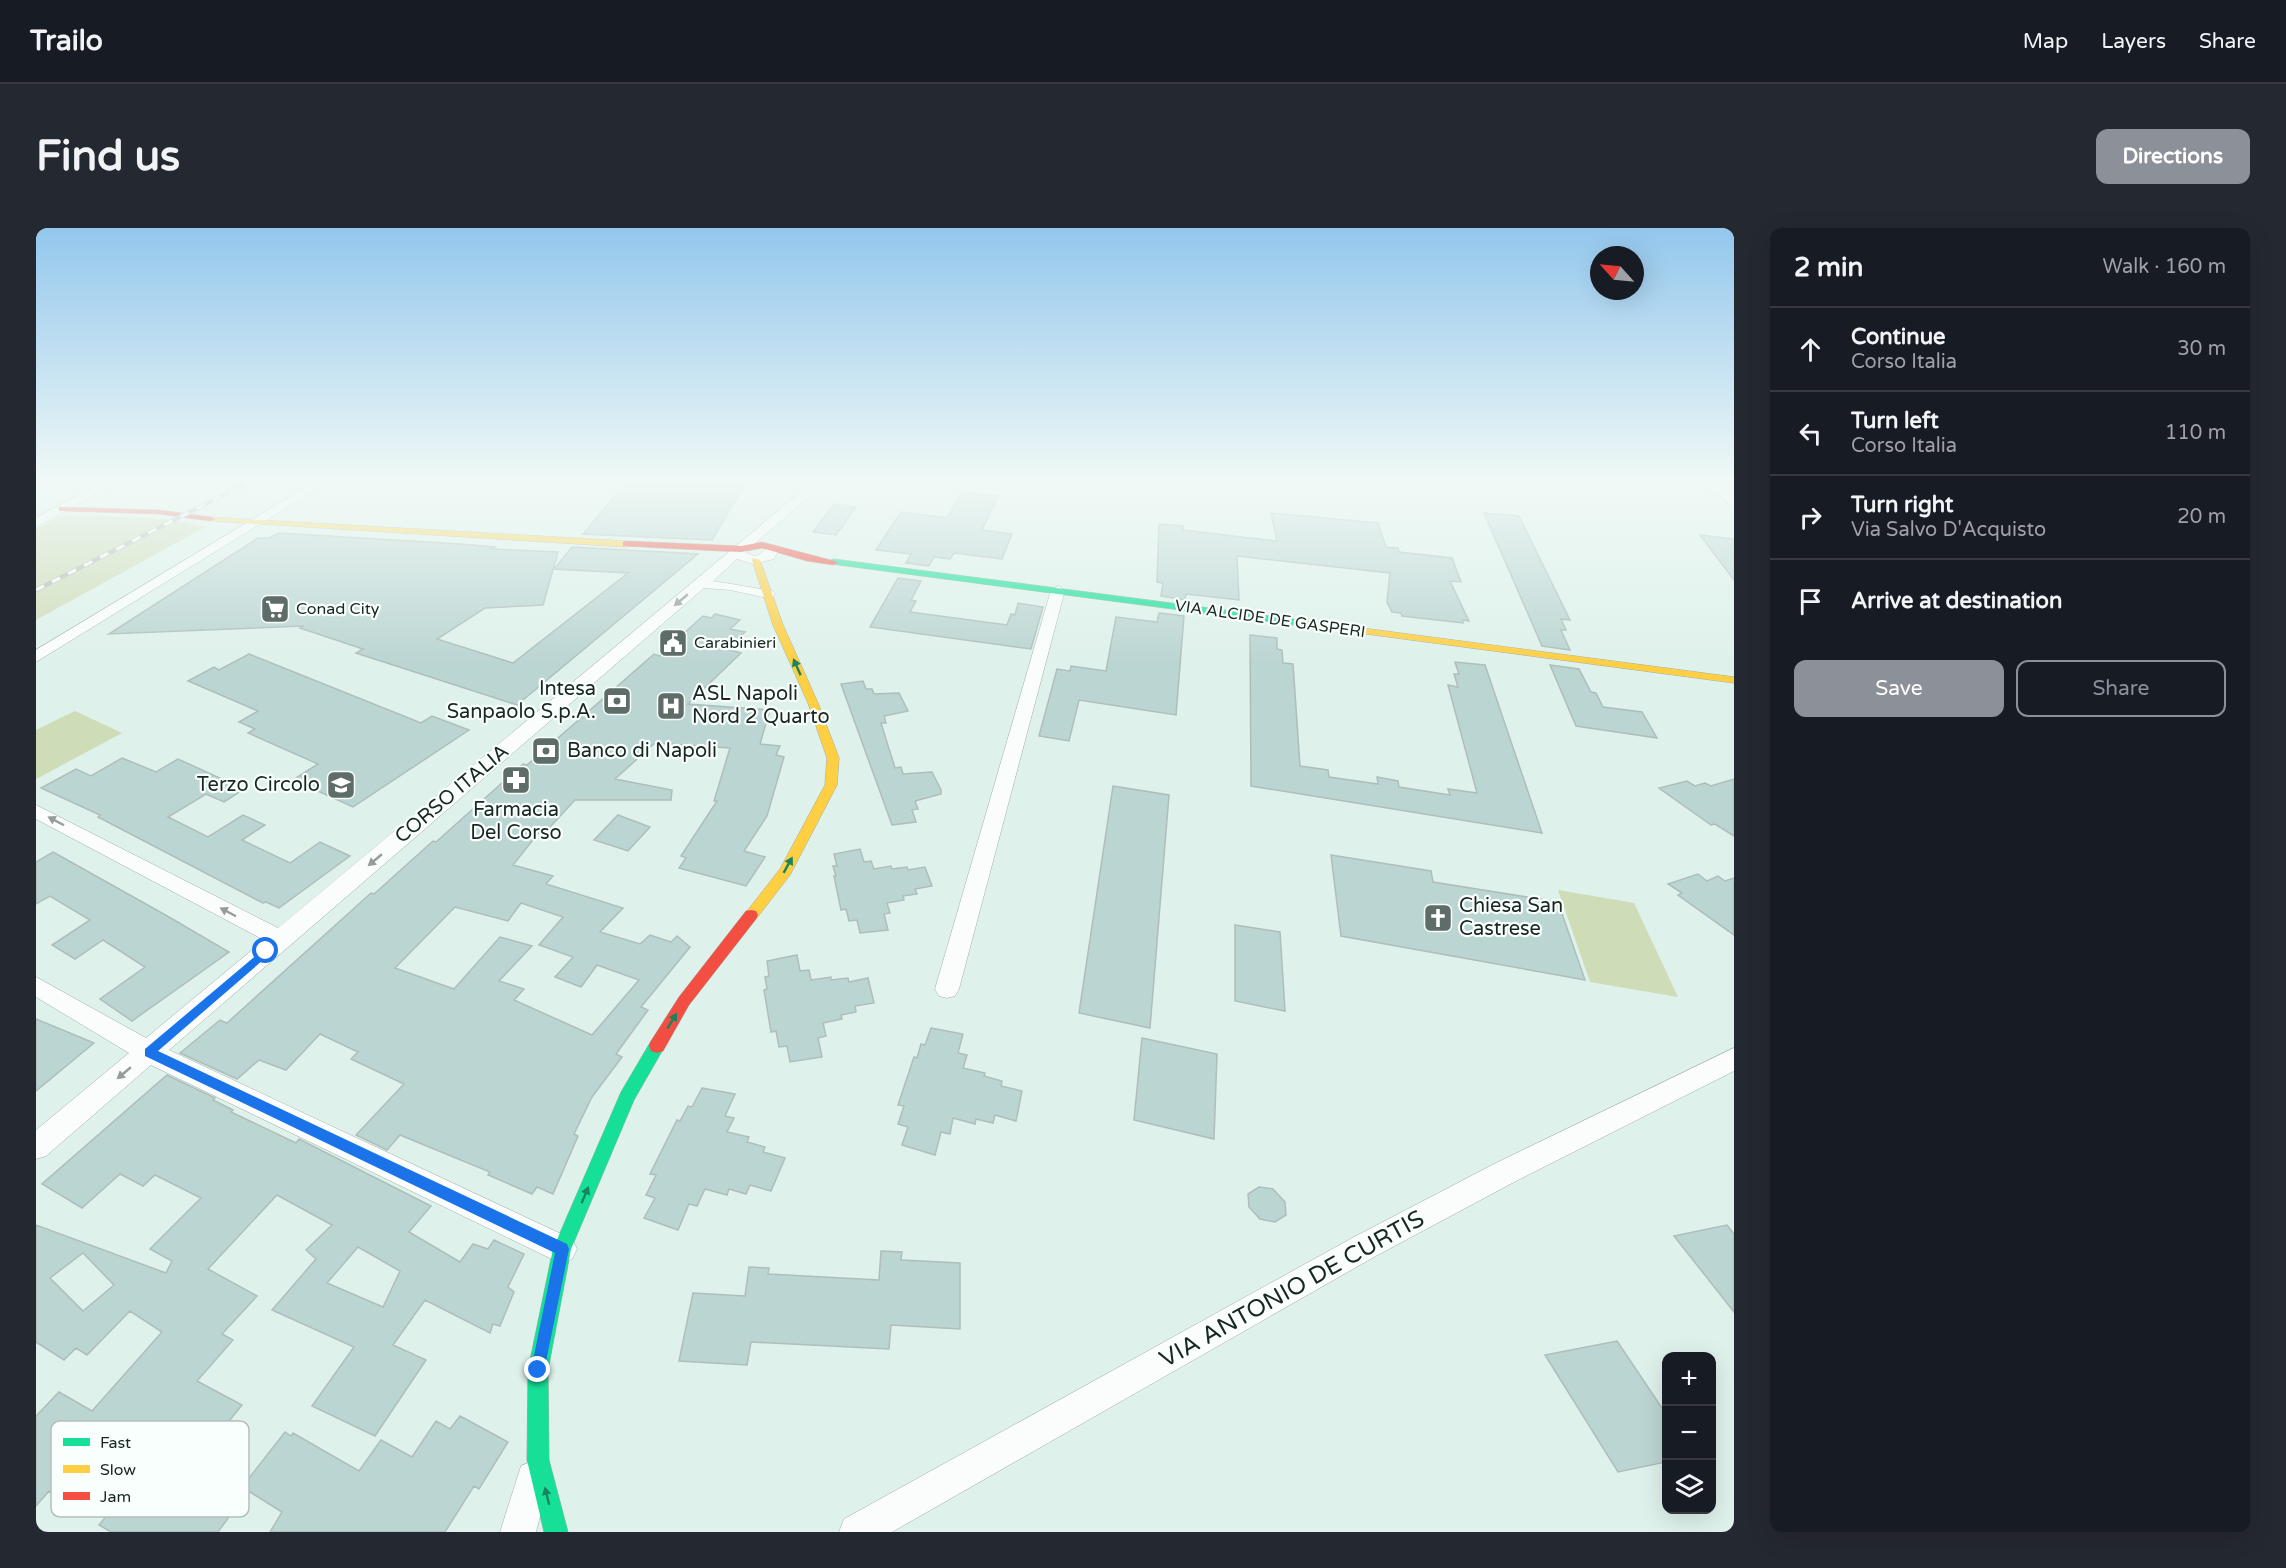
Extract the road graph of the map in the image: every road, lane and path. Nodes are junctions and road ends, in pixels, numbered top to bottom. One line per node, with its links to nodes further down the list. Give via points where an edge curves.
1 (223, 542): 10 (street)
2 (588, 542): 4 (street)
3 (769, 542): 5 (street)
4 (741, 549): 5 (street, via 741,557); 7 (street, CORSO ITALIA)
5 (762, 550): 6 (street, VIA ALCIDE DE GASPERI); 8 (street)
6 (807, 558): 9 (street, VIA ALCIDE DE GASPERI)
7 (708, 578): 8 (street, via 730,586); 13 (street, CORSO ITALIA, one-way to 13)
8 (765, 588): 19 (street, one-way to 8, via 627,1097 684,1001 785,872 831,785 833,758)
9 (1058, 590): 11 (street, VIA ALCIDE DE GASPERI); 15 (street)
10 (36, 657)
11 (1734, 680)
12 (36, 811): 13 (street, one-way to 12)
13 (280, 939): 16 (street, CORSO ITALIA)
14 (36, 986): 16 (street)
15 (947, 989)
16 (149, 1052): 18 (street, CORSO ITALIA, one-way to 18); 19 (street)
17 (1734, 1059): 23 (street, VIA ANTONIO DE CURTIS, via 1364,1247)
18 (36, 1147)
19 (562, 1249): 20 (street, via 538,1370)
20 (537, 1460): 21 (street); 22 (street, one-way to 20)
21 (518, 1532)
22 (556, 1532)
23 (857, 1532)

